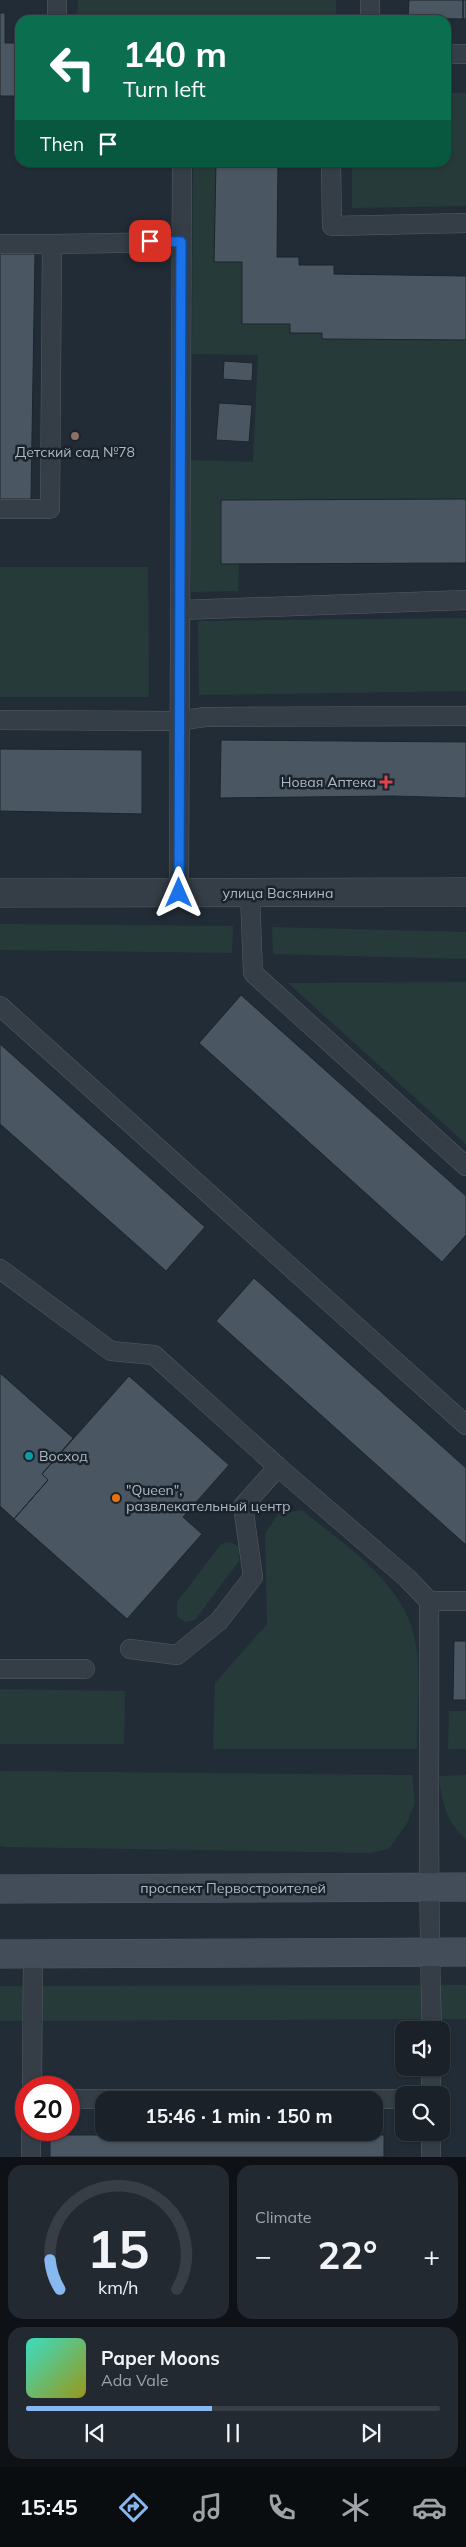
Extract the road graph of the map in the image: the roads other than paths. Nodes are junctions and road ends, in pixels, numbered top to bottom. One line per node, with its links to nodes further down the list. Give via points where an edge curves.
1 (57, 0): 3 (lane)
2 (370, 0): 4 (lane)
3 (57, 15)
4 (370, 15)
5 (451, 54): 6 (lane)
6 (466, 54)
7 (182, 167): 10 (lane)
8 (331, 167): 9 (lane, via 332,226)
9 (466, 223)
10 (181, 242): 12 (lane); 15 (lane)
11 (0, 244): 12 (lane)
12 (52, 244): 13 (lane, via 50,509)
13 (0, 509)
14 (466, 600): 15 (lane)
15 (180, 610): 18 (lane)
16 (466, 716): 18 (lane, via 205,717)
17 (0, 720): 18 (lane)
18 (177, 721): 21 (lane)
19 (466, 892): 22 (street, улица Васянина)
20 (0, 893): 21 (street, улица Васянина)
21 (179, 893): 22 (street, улица Васянина)
22 (250, 893): 24 (lane, via 253,973)
23 (0, 1006): 26 (lane)
24 (466, 1166)
25 (0, 1269): 27 (lane, via 111,1351 154,1355)
26 (466, 1425)
27 (278, 1466): 28 (lane); 30 (lane, via 243,1506 253,1577 218,1621 177,1654)
28 (429, 1601): 29 (lane); 33 (lane)
29 (466, 1601)
30 (130, 1650)
31 (0, 1669): 32 (lane)
32 (85, 1669)
33 (428, 1888): 34 (main road, проспект Первостроителей); 35 (main road, проспект Первостроителей); 36 (lane)
34 (466, 1888)
35 (0, 1889)
36 (430, 1952): 37 (main road); 39 (main road); 40 (lane)
37 (466, 1952)
38 (0, 1954): 39 (main road)
39 (32, 1954): 41 (lane)
40 (432, 2021)
41 (32, 2076)
42 (80, 2099): 43 (lane)
43 (395, 2099)
44 (31, 2141): 46 (lane)
45 (431, 2141): 47 (lane)
46 (30, 2157)
47 (431, 2157)

